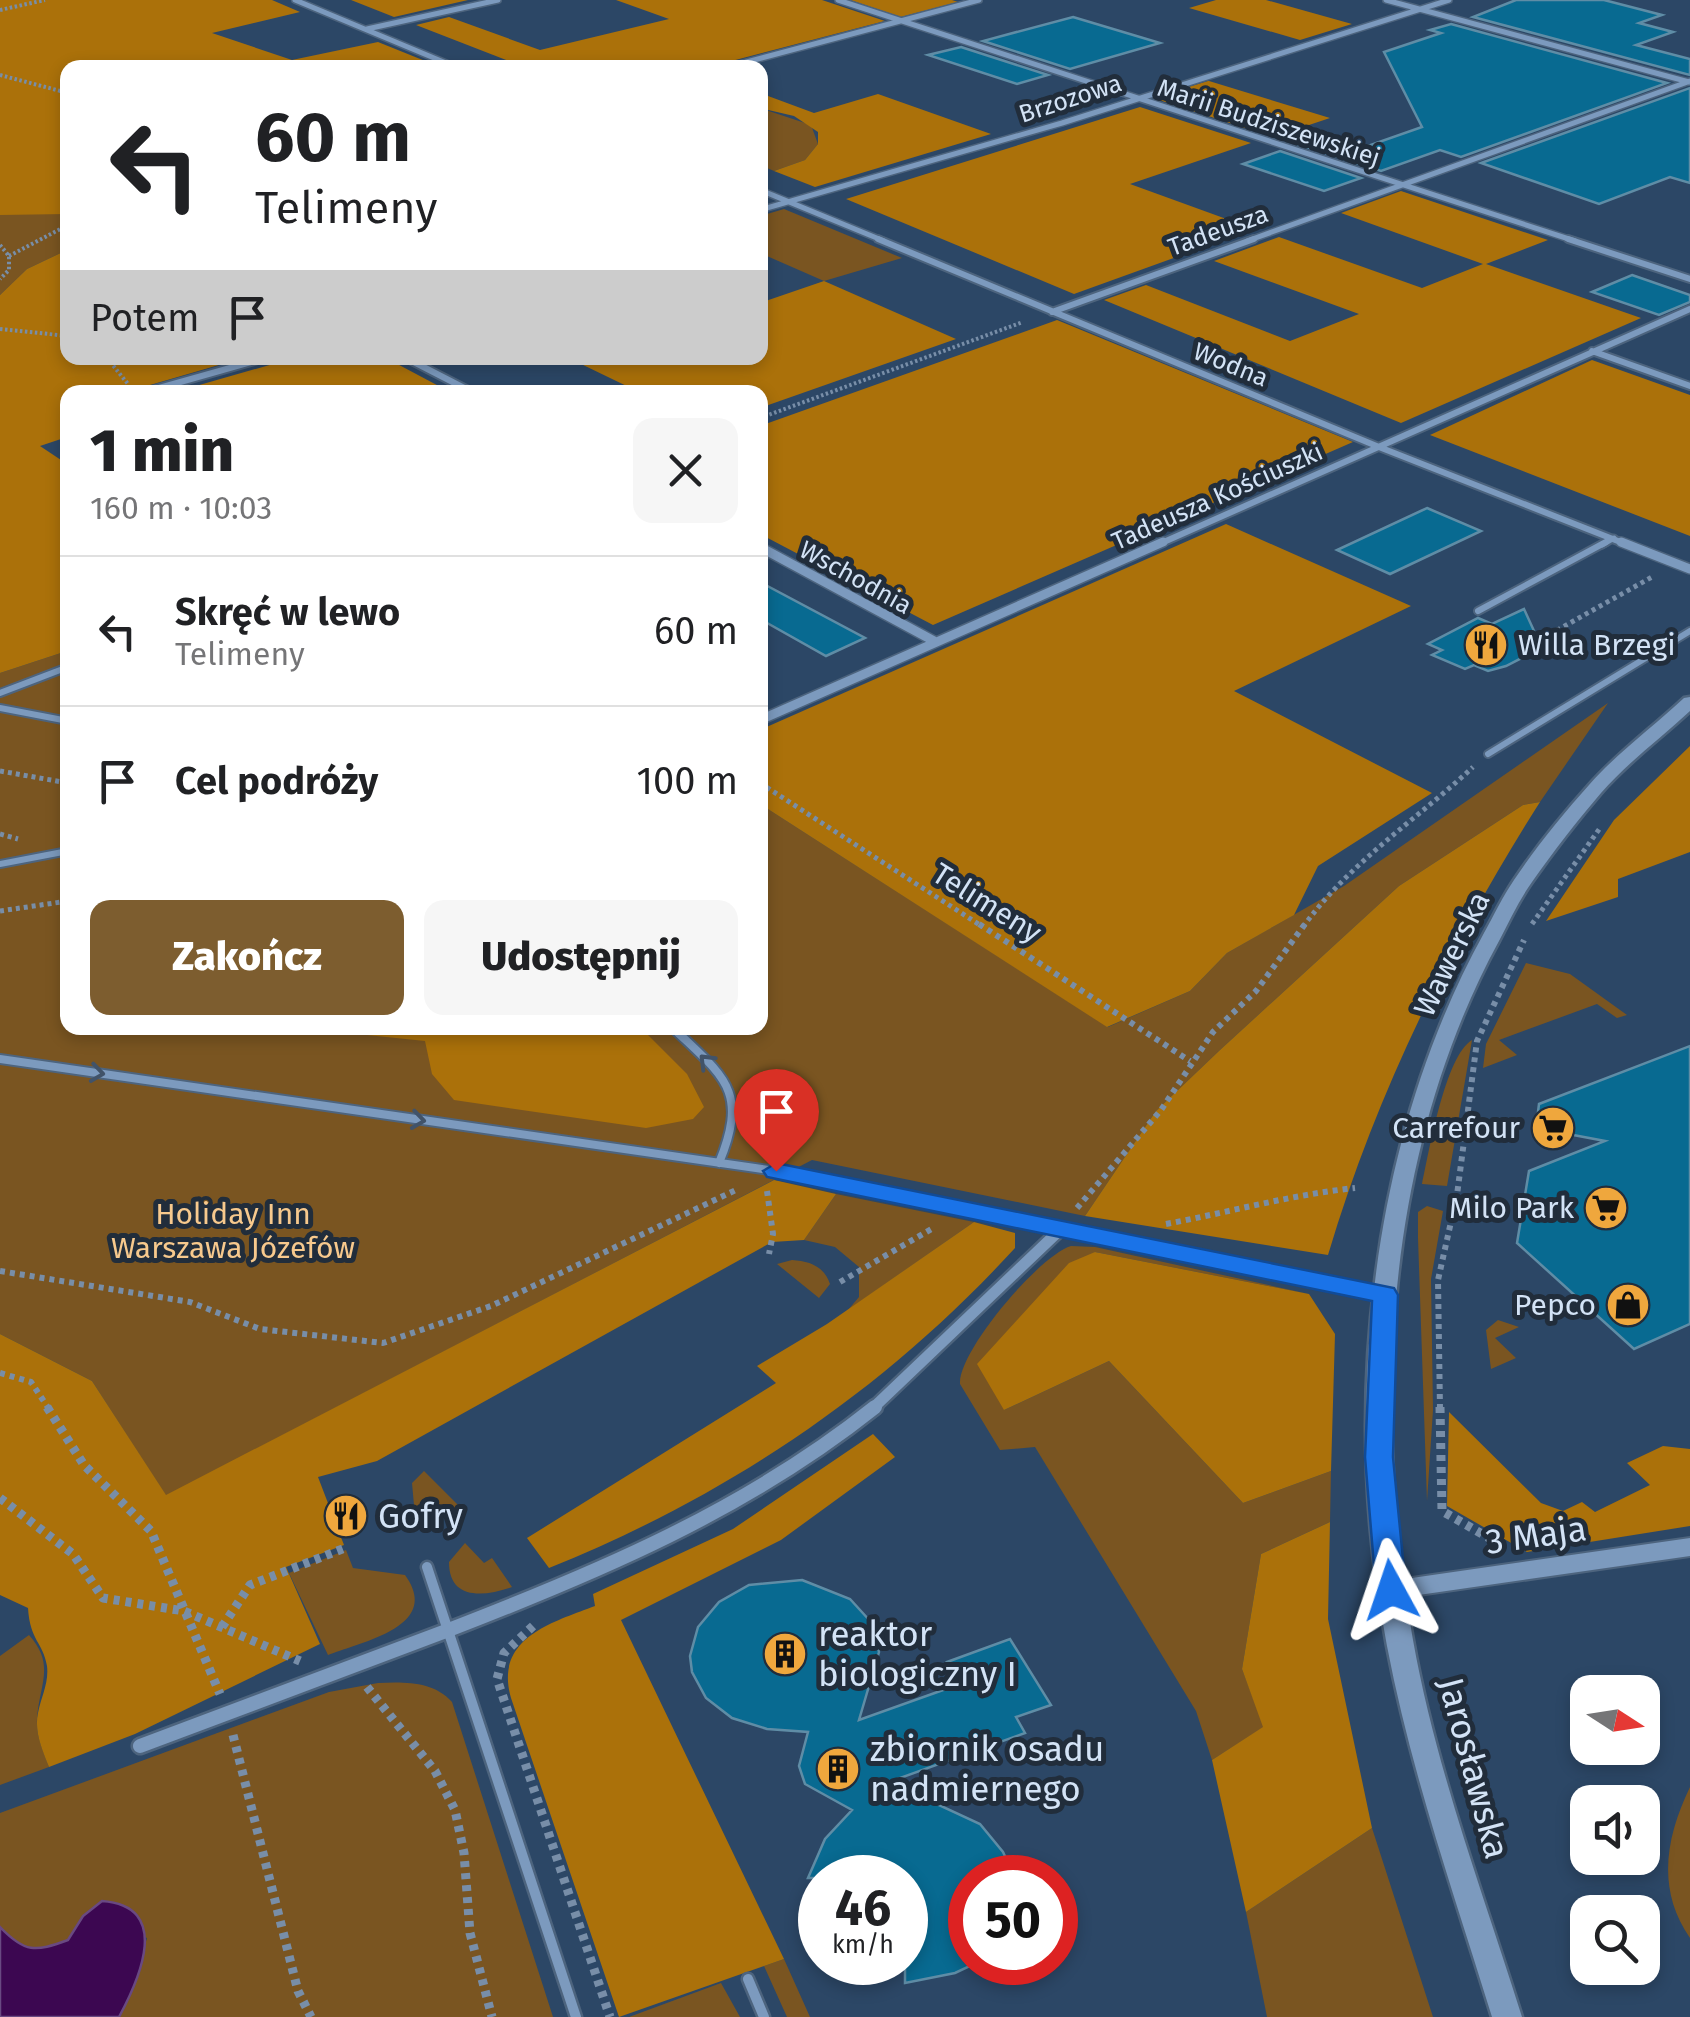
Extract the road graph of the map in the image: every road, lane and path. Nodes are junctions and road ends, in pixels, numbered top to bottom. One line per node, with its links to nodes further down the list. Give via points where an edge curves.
1 (45, 0): 9 (path)
2 (295, 0): 11 (street)
3 (498, 0): 11 (street)
4 (838, 0): 10 (street, Marii Budziszewskiej)
5 (979, 0): 10 (street)
6 (1386, 0): 8 (street)
7 (1448, 0): 8 (street, Brzozowa)
8 (1420, 9): 15 (street); 17 (street, Brzozowa)
9 (0, 10)
10 (900, 21): 13 (street); 17 (street, Marii Budziszewskiej)
11 (366, 30): 12 (street)
12 (439, 60)
13 (754, 60)
14 (0, 75): 16 (path)
15 (1690, 82): 18 (street, Tadeusza)
16 (60, 91)
17 (1133, 99): 18 (street, Marii Budziszewskiej); 20 (street, Brzozowa)
18 (1398, 184): 26 (street, Marii Budziszewskiej); 28 (street, Tadeusza)
19 (768, 193): 20 (street, Wodna)
20 (789, 201): 21 (street, Brzozowa); 28 (street, Wodna)
21 (768, 208)
22 (60, 228): 24 (path)
23 (0, 244): 24 (path)
24 (9, 256): 25 (path, via 9,270)
25 (0, 279)
26 (1690, 279)
27 (1690, 310): 31 (street, Tadeusza Kościuszki)
28 (1052, 312): 39 (path); 40 (street, Wodna)
29 (0, 330): 30 (path)
30 (60, 335)
31 (1592, 351): 38 (street); 40 (street, Tadeusza Kościuszki)
32 (112, 365): 35 (path)
33 (240, 365): 36 (street)
34 (420, 365): 37 (street)
35 (129, 385)
36 (170, 385)
37 (458, 385)
38 (1690, 386)
39 (768, 415)
40 (1379, 447): 41 (street, Wodna); 47 (street, Tadeusza Kościuszki)
41 (1614, 538): 43 (street, Wodna); 45 (lane)
42 (768, 551): 47 (street, Wschodnia)
43 (1690, 569)
44 (1656, 575): 48 (path)
45 (1478, 611)
46 (1690, 631): 55 (lane)
47 (934, 641): 53 (street, Tadeusza Kościuszki)
48 (1536, 642)
49 (60, 670): 50 (lane)
50 (0, 692)
51 (1690, 702): 77 (main road, Wawerska, via 1577,805 1501,916 1425,1083 1397,1187)
52 (0, 708): 54 (lane)
53 (768, 716)
54 (60, 719)
55 (1488, 754): 66 (path, via 1380,842 1320,902 1256,991)
56 (0, 771): 57 (path)
57 (60, 782)
58 (768, 788): 66 (path, Telimeny)
59 (1610, 814): 80 (path, via 1530,926 1477,1042 1458,1195 1438,1280 1442,1511)
60 (60, 853): 61 (lane)
61 (0, 864)
62 (60, 903): 63 (path)
63 (0, 911)
64 (680, 1035): 67 (lane, one-way to 64, via 738,1104 730,1086)
65 (0, 1060): 67 (lane, one-way to 67)
66 (1190, 1061): 73 (path, via 1161,1110)
67 (719, 1163): 68 (lane)
68 (758, 1171): 69 (lane); 74 (path, via 773,1234); 75 (path, via 744,1186 491,1306 382,1343 260,1329 190,1302)
69 (776, 1171): 71 (street)
70 (1355, 1188): 72 (path, via 1286,1194)
71 (961, 1209): 73 (street); 76 (path)
72 (1161, 1224)
73 (1061, 1230): 77 (street); 88 (street, via 951,1343 808,1458 686,1533)
74 (769, 1254)
75 (0, 1271)
76 (840, 1282)
77 (1385, 1295): 84 (main road, Jarosławska, via 1379,1457)
78 (0, 1373): 85 (path, via 31,1382 84,1466 151,1531)
79 (0, 1498): 85 (path, via 73,1554 103,1598)
80 (1504, 1546)
81 (1690, 1546): 84 (street, 3 Maja)
82 (345, 1548): 87 (path, via 250,1585)
83 (428, 1567): 88 (lane)
84 (1391, 1590): 99 (main road, Jarosławska, via 1426,1756)
85 (184, 1611): 87 (path); 91 (path)
86 (546, 1618): 97 (path, via 504,1653 497,1679)
87 (222, 1627): 90 (path)
88 (449, 1630): 89 (street); 96 (lane)
89 (350, 1667): 90 (street); 95 (path, via 420,1751 454,1810 470,1933)
90 (332, 1674): 91 (street)
91 (228, 1714): 92 (street); 94 (path, via 298,1991)
92 (140, 1746)
93 (748, 1979): 98 (lane)
94 (312, 2017)
95 (492, 2017)
96 (576, 2017)
97 (610, 2017)
98 (764, 2017)
99 (1507, 2017)

